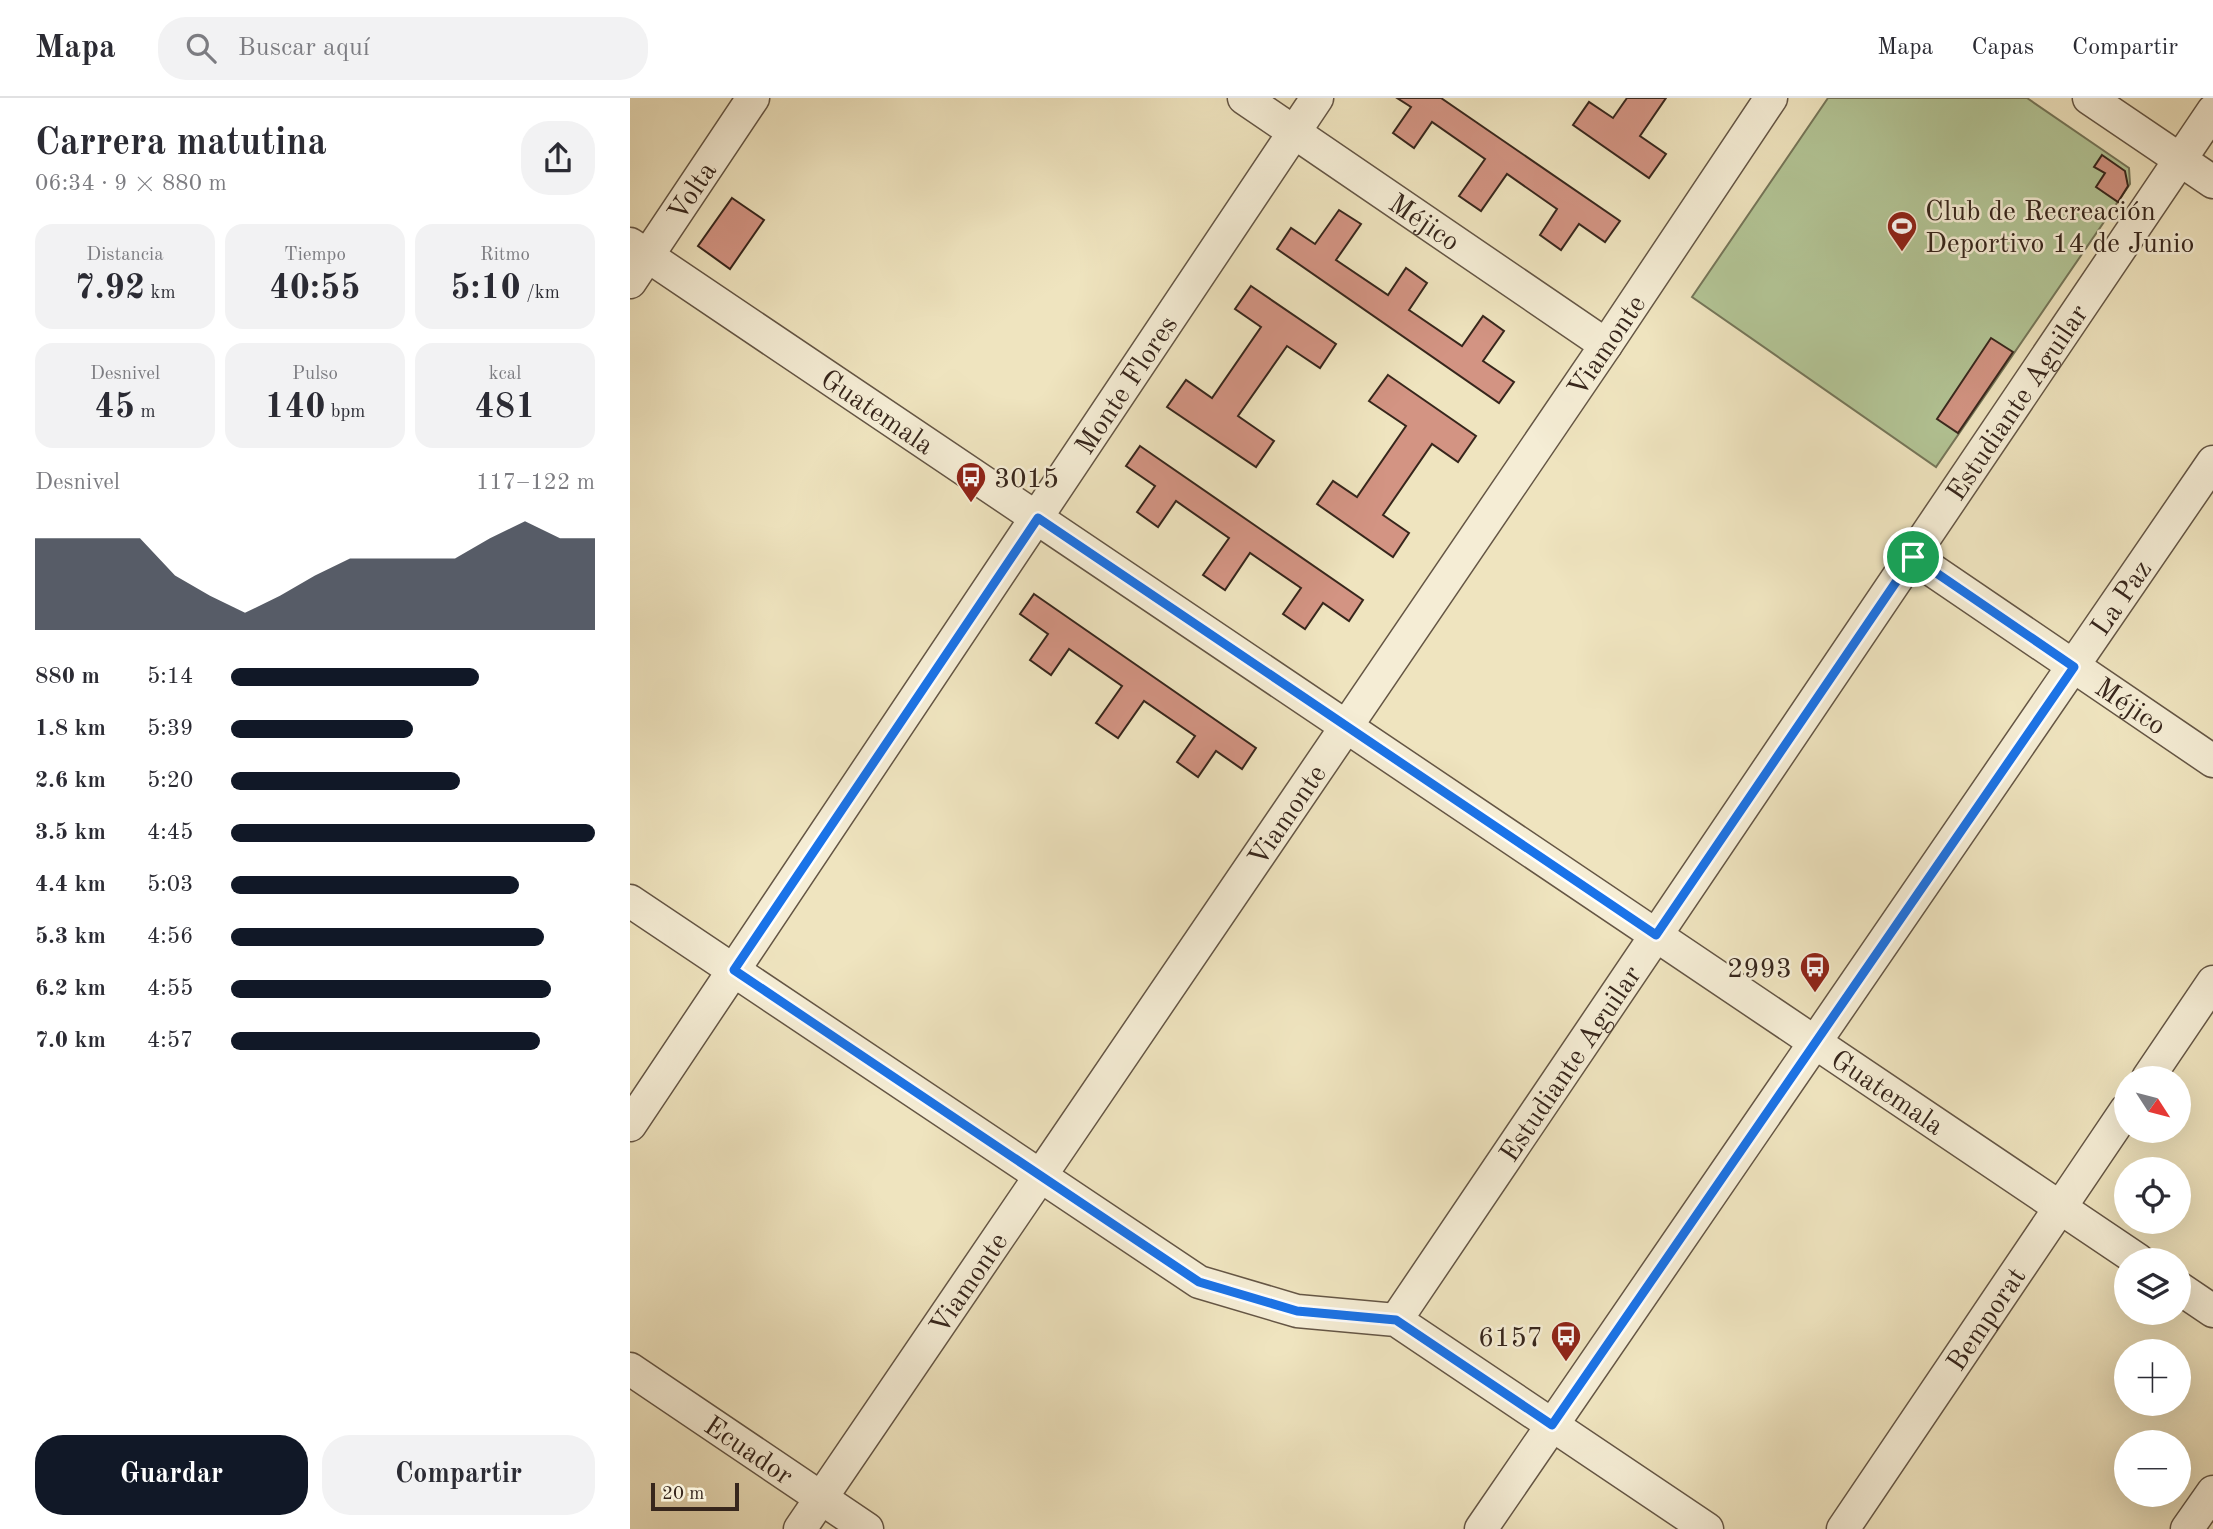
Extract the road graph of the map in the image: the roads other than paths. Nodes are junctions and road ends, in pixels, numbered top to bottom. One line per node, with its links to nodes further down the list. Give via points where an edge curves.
1 (753, 98): 10 (street, Volta)
2 (1244, 98): 7 (street, Méjico)
3 (1317, 98): 7 (street, Monte Flores)
4 (1771, 98): 12 (street, Viamonte)
5 (2089, 98): 8 (street)
6 (2213, 111): 8 (street, Estudiante Aguilar)
7 (1294, 132): 12 (street, Méjico); 14 (street, Monte Flores)
8 (2180, 160): 9 (street); 15 (street, Estudiante Aguilar)
9 (2213, 182)
10 (639, 250): 11 (street, Volta); 14 (street, Guatemala)
11 (630, 282)
12 (1606, 345): 17 (street, Viamonte)
13 (2213, 462): 16 (street, La Paz)
14 (1038, 518): 17 (street, Guatemala); 21 (street, Monte Flores)
15 (1913, 557): 16 (street, Méjico); 20 (street, Estudiante Aguilar)
16 (2074, 667): 18 (street, Méjico); 23 (street, La Paz)
17 (1347, 727): 20 (street, Guatemala); 27 (street, Viamonte)
18 (2213, 761)
19 (630, 901): 21 (street)
20 (1656, 935): 23 (street, Guatemala); 32 (street, Estudiante Aguilar)
21 (734, 970): 25 (street, Monte Flores); 27 (street)
22 (2213, 982): 24 (street)
23 (1815, 1042): 28 (street, Guatemala); 34 (street, La Paz)
24 (2156, 1066)
25 (630, 1125)
26 (2114, 1128): 28 (street, Bemporat)
27 (1041, 1176): 32 (street, via 1199,1282 1297,1311); 36 (street, Viamonte)
28 (2060, 1208): 29 (street, Guatemala); 41 (street, Bemporat)
29 (2120, 1248)
30 (2191, 1296): 31 (street)
31 (2213, 1311)
32 (1396, 1320): 34 (street)
33 (630, 1369): 36 (street, Ecuador)
34 (1552, 1425): 39 (street, La Paz); 40 (street)
35 (2213, 1492): 42 (street)
36 (821, 1498): 37 (street, Viamonte); 38 (street, Ecuador)
37 (800, 1529)
38 (867, 1529)
39 (1481, 1529)
40 (1707, 1529)
41 (1843, 1529)
42 (2187, 1529)

